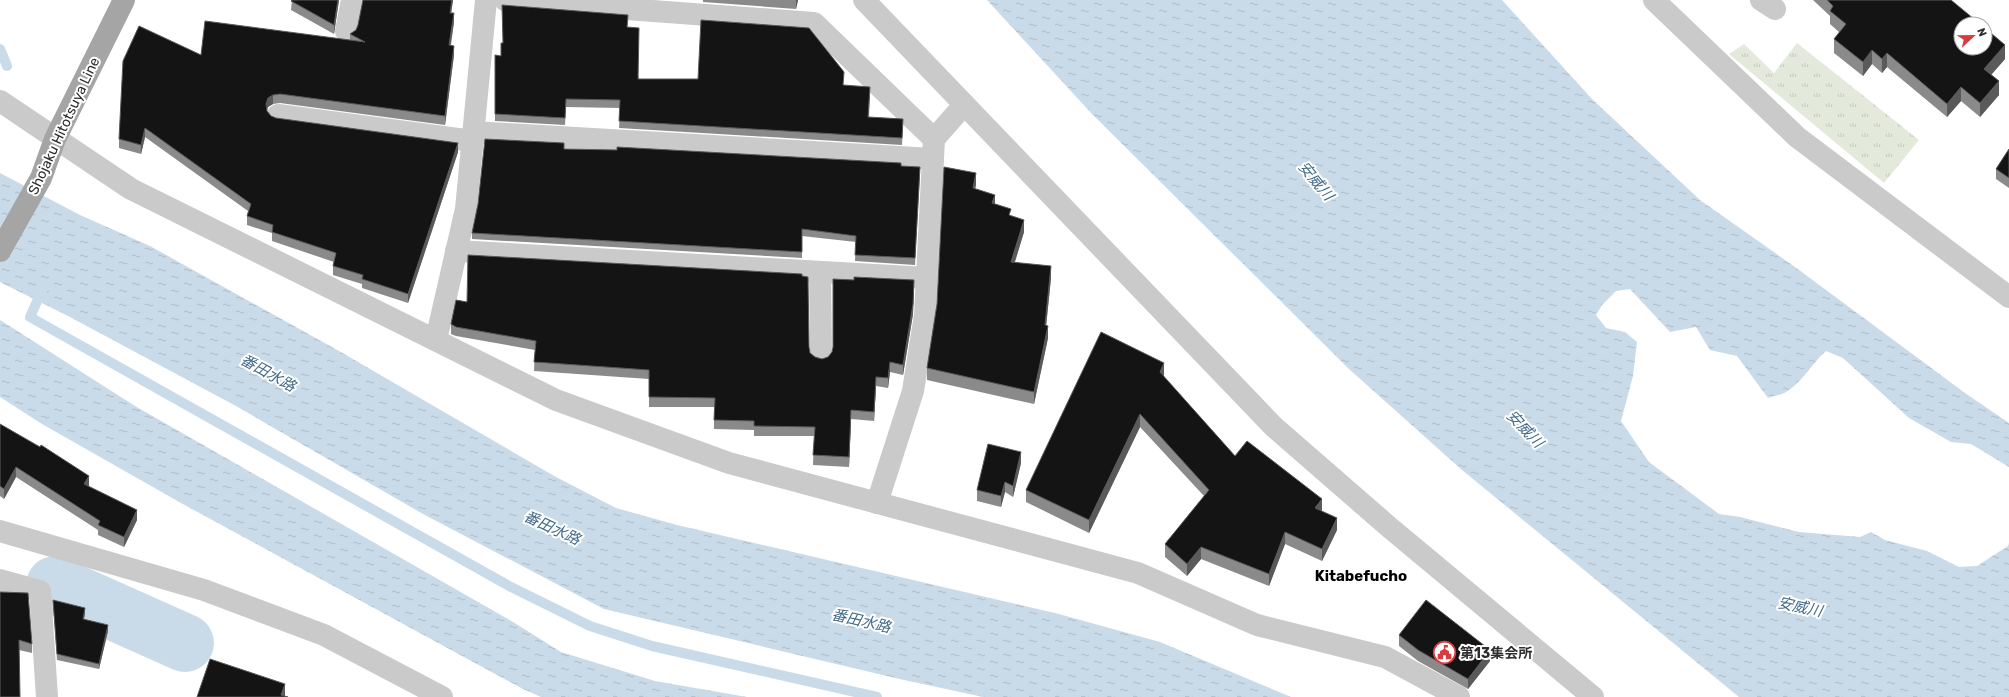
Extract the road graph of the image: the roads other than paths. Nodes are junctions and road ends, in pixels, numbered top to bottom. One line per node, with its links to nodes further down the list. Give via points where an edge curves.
1 (124, 0): 12 (main road, Shojaku Hitotsuya Line)
2 (352, 0): 7 (street)
3 (486, 0): 11 (street)
4 (505, 0): 13 (street, via 814,23)
5 (864, 0): 8 (street)
6 (1654, 0): 18 (street, via 1797,137)
7 (346, 31)
8 (964, 105): 13 (street); 27 (street, via 1273,426 1389,527)
9 (4, 109): 12 (street)
10 (278, 115): 11 (street)
11 (473, 136): 13 (street); 14 (street, via 466,209)
12 (55, 139): 15 (main road, Shojaku Hitotsuya Line, via 42,178); 19 (street, via 131,190)
13 (934, 149): 17 (street)
14 (456, 251): 16 (street); 19 (street)
15 (0, 252)
16 (820, 272): 17 (street); 20 (street)
17 (927, 278): 21 (street, via 925,315 913,391)
18 (2009, 297)
19 (436, 340): 21 (street, via 556,400 729,463)
20 (821, 356)
21 (877, 503): 26 (street, via 1138,573 1257,625 1385,657)
22 (0, 530): 25 (street, via 204,590 324,635)
23 (0, 580): 24 (street, via 40,591)
24 (48, 697)
25 (442, 697)
26 (1459, 697)
27 (1593, 697)

